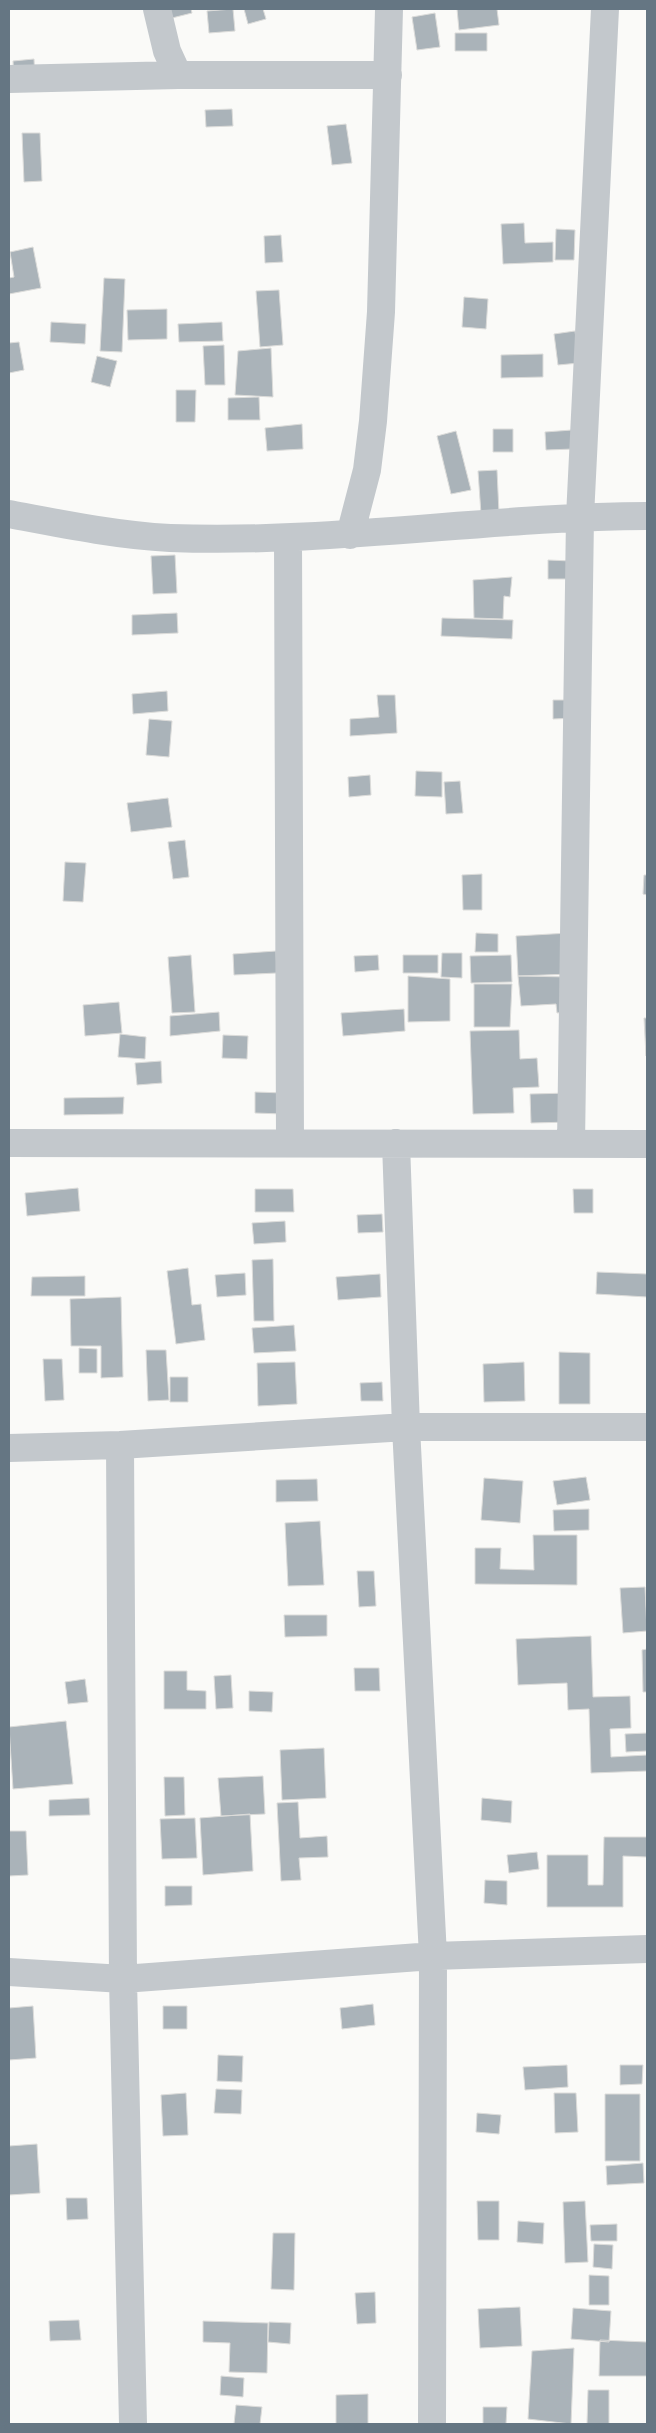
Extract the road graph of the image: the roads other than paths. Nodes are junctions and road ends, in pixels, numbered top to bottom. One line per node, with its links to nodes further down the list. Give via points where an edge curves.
1 (157, 9): 4 (street)
2 (389, 9): 5 (street)
3 (605, 9): 9 (street)
4 (178, 75): 5 (street); 6 (street)
5 (388, 75): 10 (street, via 381,312 373,421 367,470)
6 (9, 79)
7 (9, 514): 11 (street, via 168,538)
8 (647, 516): 9 (street)
9 (580, 517): 10 (street); 15 (street)
10 (350, 535): 11 (street)
11 (288, 538): 13 (street)
12 (9, 1143): 13 (street)
13 (290, 1143): 14 (street)
14 (396, 1143): 15 (street); 17 (street)
15 (571, 1144): 16 (street)
16 (647, 1144)
17 (406, 1427): 18 (street); 19 (street); 22 (street)
18 (647, 1427)
19 (120, 1445): 20 (street); 24 (street)
20 (9, 1448)
21 (647, 1949): 22 (street)
22 (433, 1956): 24 (street); 26 (street)
23 (9, 1972): 24 (street)
24 (123, 1978): 25 (street)
25 (133, 2424)
26 (432, 2424)

